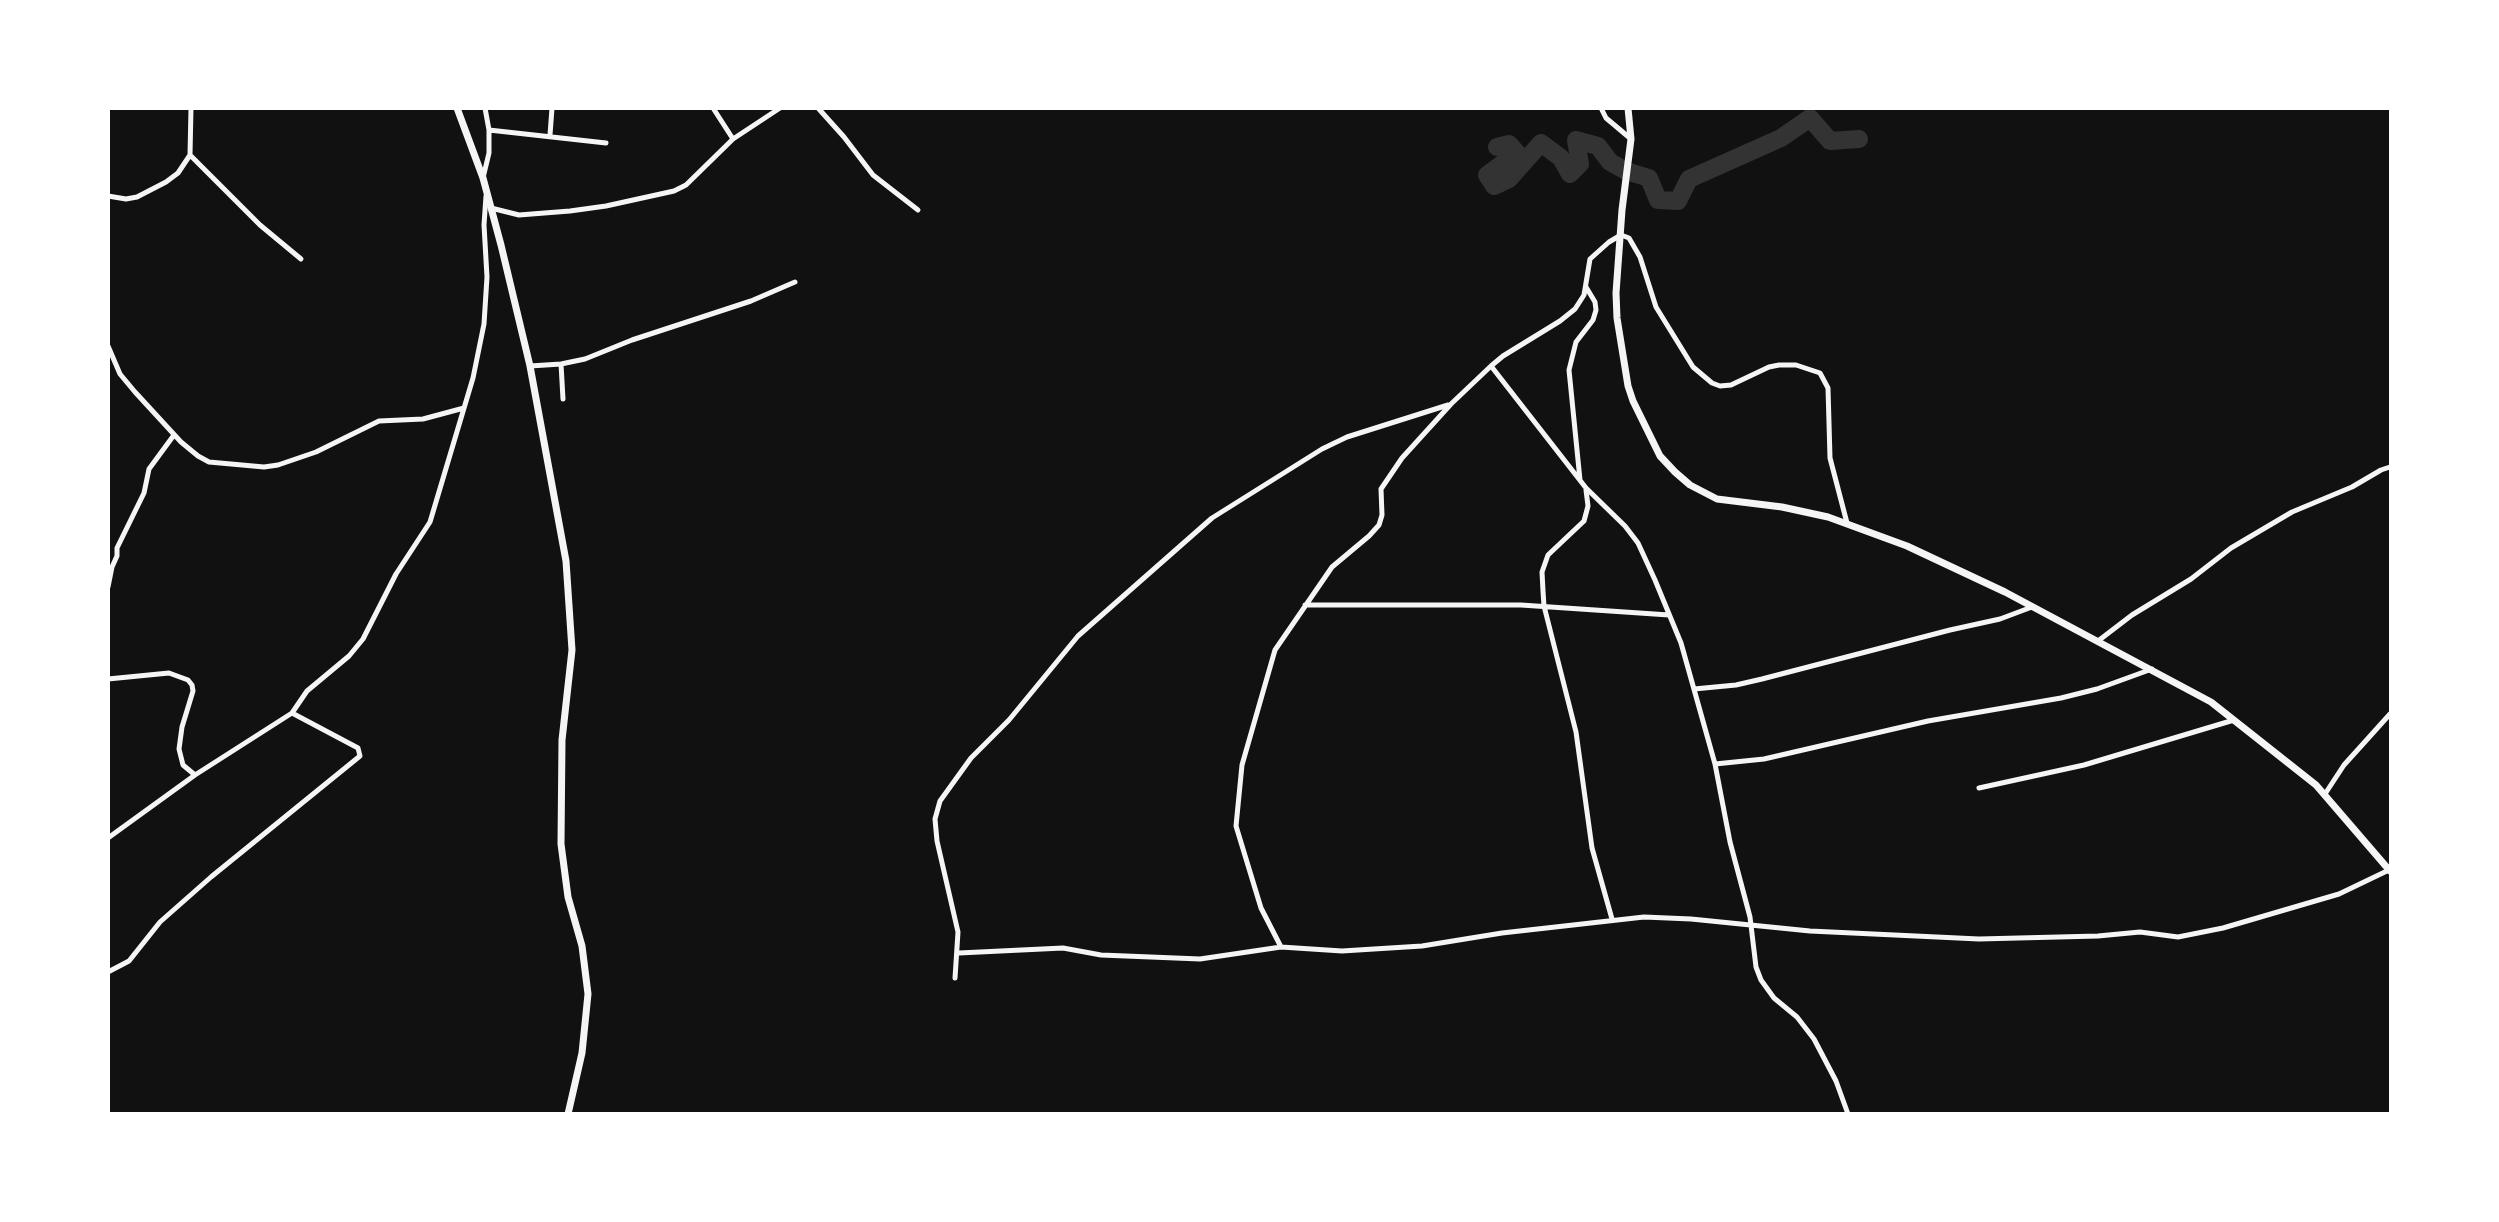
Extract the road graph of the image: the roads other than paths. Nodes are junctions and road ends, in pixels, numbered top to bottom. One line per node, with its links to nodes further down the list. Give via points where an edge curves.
1 (191, 108): 15 (street)
2 (457, 108): 16 (street)
3 (485, 108): 10 (street)
4 (552, 108): 11 (street)
5 (713, 108): 12 (street)
6 (780, 108): 12 (street)
7 (818, 108): 20 (street, via 873,175)
8 (1601, 108): 13 (street)
9 (1628, 108): 13 (street)
10 (489, 130): 11 (street); 16 (street)
11 (550, 135): 14 (street)
12 (733, 139): 19 (street, via 685,185 659,196 547,214 519,215)
13 (1631, 139): 21 (street)
14 (606, 142)
15 (190, 155): 18 (street, via 178,173 151,191 132,199); 22 (street)
16 (483, 178): 17 (street)
17 (486, 191): 19 (street); 31 (street, via 484,324)
18 (108, 196)
19 (491, 208): 27 (street)
20 (918, 210)
21 (1620, 235): 24 (street, via 1591,257); 36 (street, via 1617,317 1628,386 1660,456 1690,485 1717,499 1808,512); 36 (street, via 1632,241 1656,307 1703,377 1726,386 1787,364 1820,373 1828,388 1830,458)
22 (301, 259)
23 (795, 282): 26 (street)
24 (1586, 287): 28 (street, via 1570,314); 34 (street, via 1596,310 1576,342 1569,370)
25 (108, 346): 32 (street, via 120,373)
26 (561, 364): 27 (street); 29 (street)
27 (530, 366): 61 (street, via 566,561 572,630 562,740 561,844 588,995 582,1053)
28 (1491, 366): 30 (street); 34 (street)
29 (562, 399)
30 (1451, 404): 38 (street, via 1388,476 1381,491 1379,524 1332,567); 58 (street, via 1322,449 1212,518 1078,636 1009,720 971,758 937,808 937,841)
31 (464, 408): 32 (street, via 423,419 379,421 316,452 264,467 205,461); 46 (street, via 423,535 356,648 307,691)
32 (174, 435): 37 (street, via 149,469 144,493 117,548)
33 (2390, 467): 42 (street, via 2292,512 2231,548)
34 (1580, 480): 35 (street)
35 (1586, 488): 39 (street, via 1584,521 1544,563); 41 (street, via 1631,534)
36 (1847, 523): 40 (street, via 1907,546)
37 (108, 587)
38 (1306, 605): 39 (street); 57 (street, via 1270,661 1237,797 1236,826 1262,908)
39 (1544, 606): 41 (street); 55 (street, via 1576,732 1592,848)
40 (2032, 607): 42 (street); 45 (street, via 1762,679)
41 (1669, 615): 45 (street)
42 (2098, 641): 43 (street)
43 (2152, 669): 48 (street); 49 (street, via 2061,698 1928,721 1764,759)
44 (108, 679): 50 (street, via 174,673 188,680 193,691 179,749 183,765)
45 (1694, 689): 49 (street)
46 (292, 713): 50 (street); 59 (street, via 358,748 360,756 236,855 160,922 129,961)
47 (2390, 714): 52 (street, via 2344,765)
48 (2234, 720): 51 (street, via 2084,765); 52 (street)
49 (1714, 764): 56 (street)
50 (195, 775): 53 (street)
51 (1979, 789)
52 (2325, 794): 54 (street)
53 (108, 838)
54 (2390, 870): 56 (street, via 2339,894 2178,937 2140,932 1979,939)
55 (1612, 919): 56 (street); 57 (street, via 1422,946 1342,951)
56 (1749, 924): 62 (street, via 1761,980 1814,1039)
57 (1281, 947): 58 (street, via 1200,959 1052,948)
58 (959, 953): 60 (street)
59 (108, 972)
60 (955, 978)
61 (568, 1114)
62 (1847, 1114)

